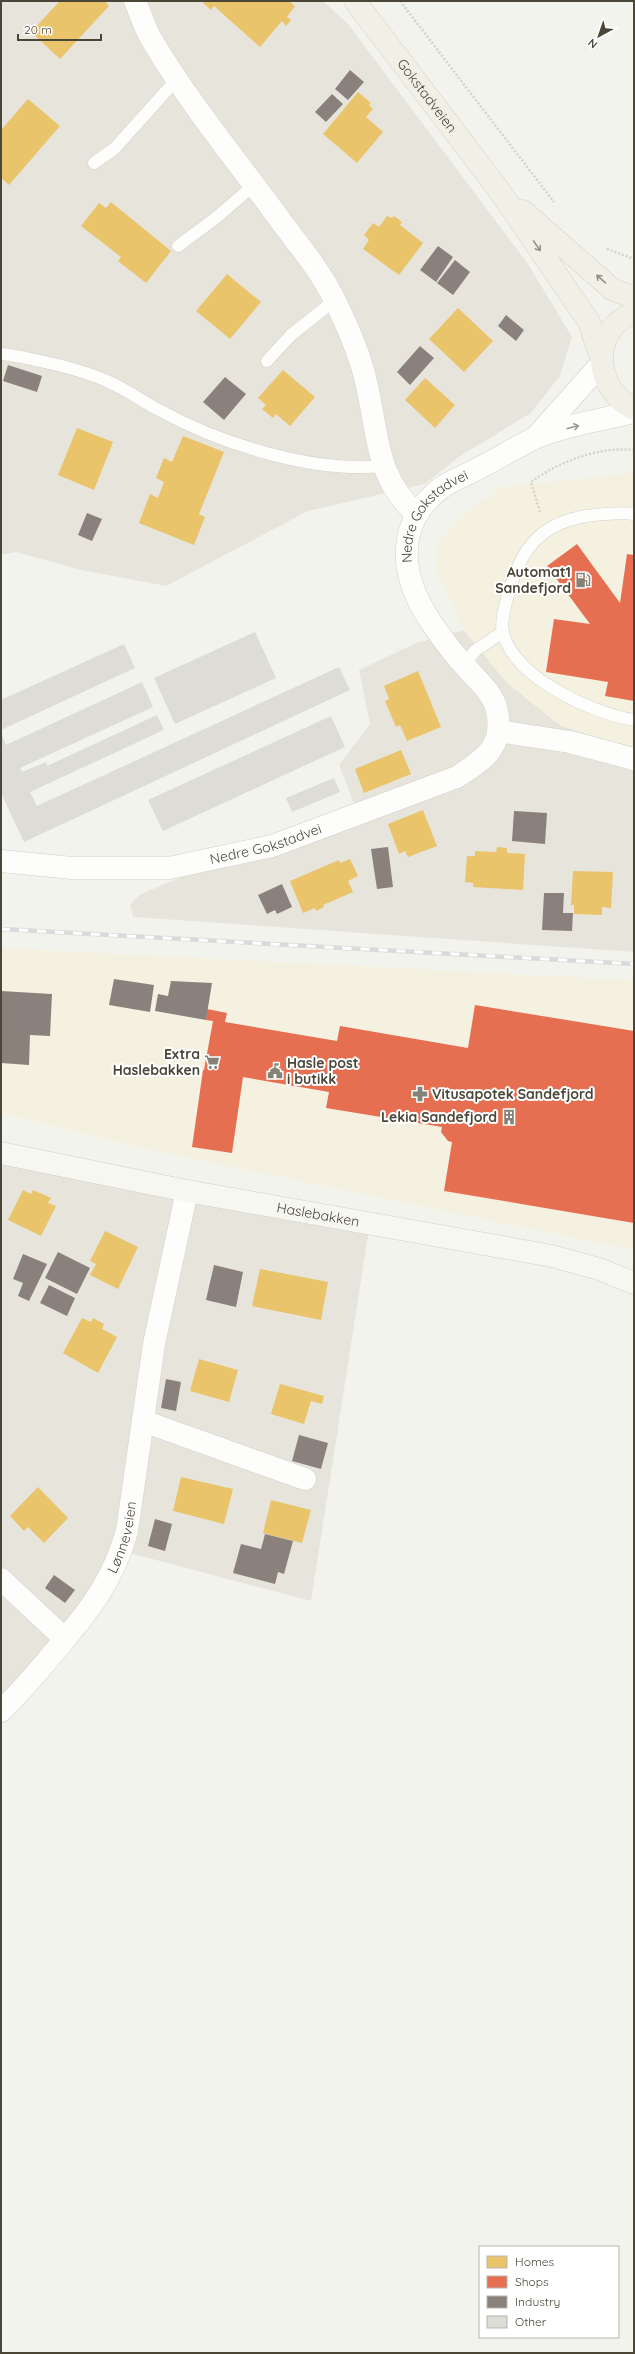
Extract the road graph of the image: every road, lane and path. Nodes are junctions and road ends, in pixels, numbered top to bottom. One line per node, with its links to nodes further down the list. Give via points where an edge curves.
1 (135, 1): 4 (street, via 152,41)
2 (355, 1): 7 (main road, Gokstadveien)
3 (400, 1): 8 (path)
4 (177, 79): 5 (lane, via 115,148); 6 (street, via 216,136)
5 (94, 163)
6 (255, 184): 9 (lane); 13 (street, via 312,263)
7 (500, 190): 12 (main road, Gokstadveien, one-way to 7, via 612,289); 17 (main road, Gokstadveien, one-way to 17, via 589,322)
8 (560, 208)
9 (178, 246)
10 (604, 248): 11 (path)
11 (634, 259)
12 (634, 298)
13 (335, 300): 16 (lane, via 291,335); 22 (street, via 354,344 367,385)
14 (634, 313): 17 (main road, via 616,325 606,340)
15 (1, 354): 22 (lane, via 75,369 109,382 160,411 193,426 252,449 307,463 358,469)
16 (267, 361)
17 (601, 361): 18 (main road, Gokstadveien, via 603,377 612,393); 20 (street, Nedre Gokstadvei)
18 (634, 409)
19 (634, 412): 20 (street, Nedre Gokstadvei, one-way to 19)
20 (535, 438): 23 (street, Nedre Gokstadvei, via 442,488)
21 (634, 450): 25 (path, via 623,449 588,455 546,472 531,482)
22 (383, 466): 23 (street, via 404,503)
23 (417, 514): 27 (street, Nedre Gokstadvei, via 406,549 407,570 412,587 430,621)
24 (634, 514): 25 (lane, via 621,512 568,520)
25 (545, 530): 26 (lane, via 534,541 515,572 503,619)
26 (503, 632): 27 (lane, via 476,650); 28 (lane, via 512,652 529,671 552,688 596,708)
27 (463, 665): 29 (street, Nedre Gokstadvei, via 490,694 497,711)
28 (634, 720)
29 (498, 731): 30 (street, via 570,742); 31 (street, Nedre Gokstadvei, via 493,748 486,757 457,777 272,846 169,868 72,868)
30 (634, 759)
31 (1, 862)
32 (1, 1152): 33 (main road, Haslebakken)
33 (187, 1191): 34 (main road, Haslebakken, via 552,1256 599,1269); 35 (street, Lønneveien, via 154,1344)
34 (634, 1283)
35 (143, 1421): 36 (street); 38 (street, Lønneveien, via 128,1531 122,1551 104,1588)
36 (305, 1479)
37 (1, 1579): 38 (street)
38 (65, 1639): 39 (street, Lønneveien, via 20,1693)
39 (1, 1711)

